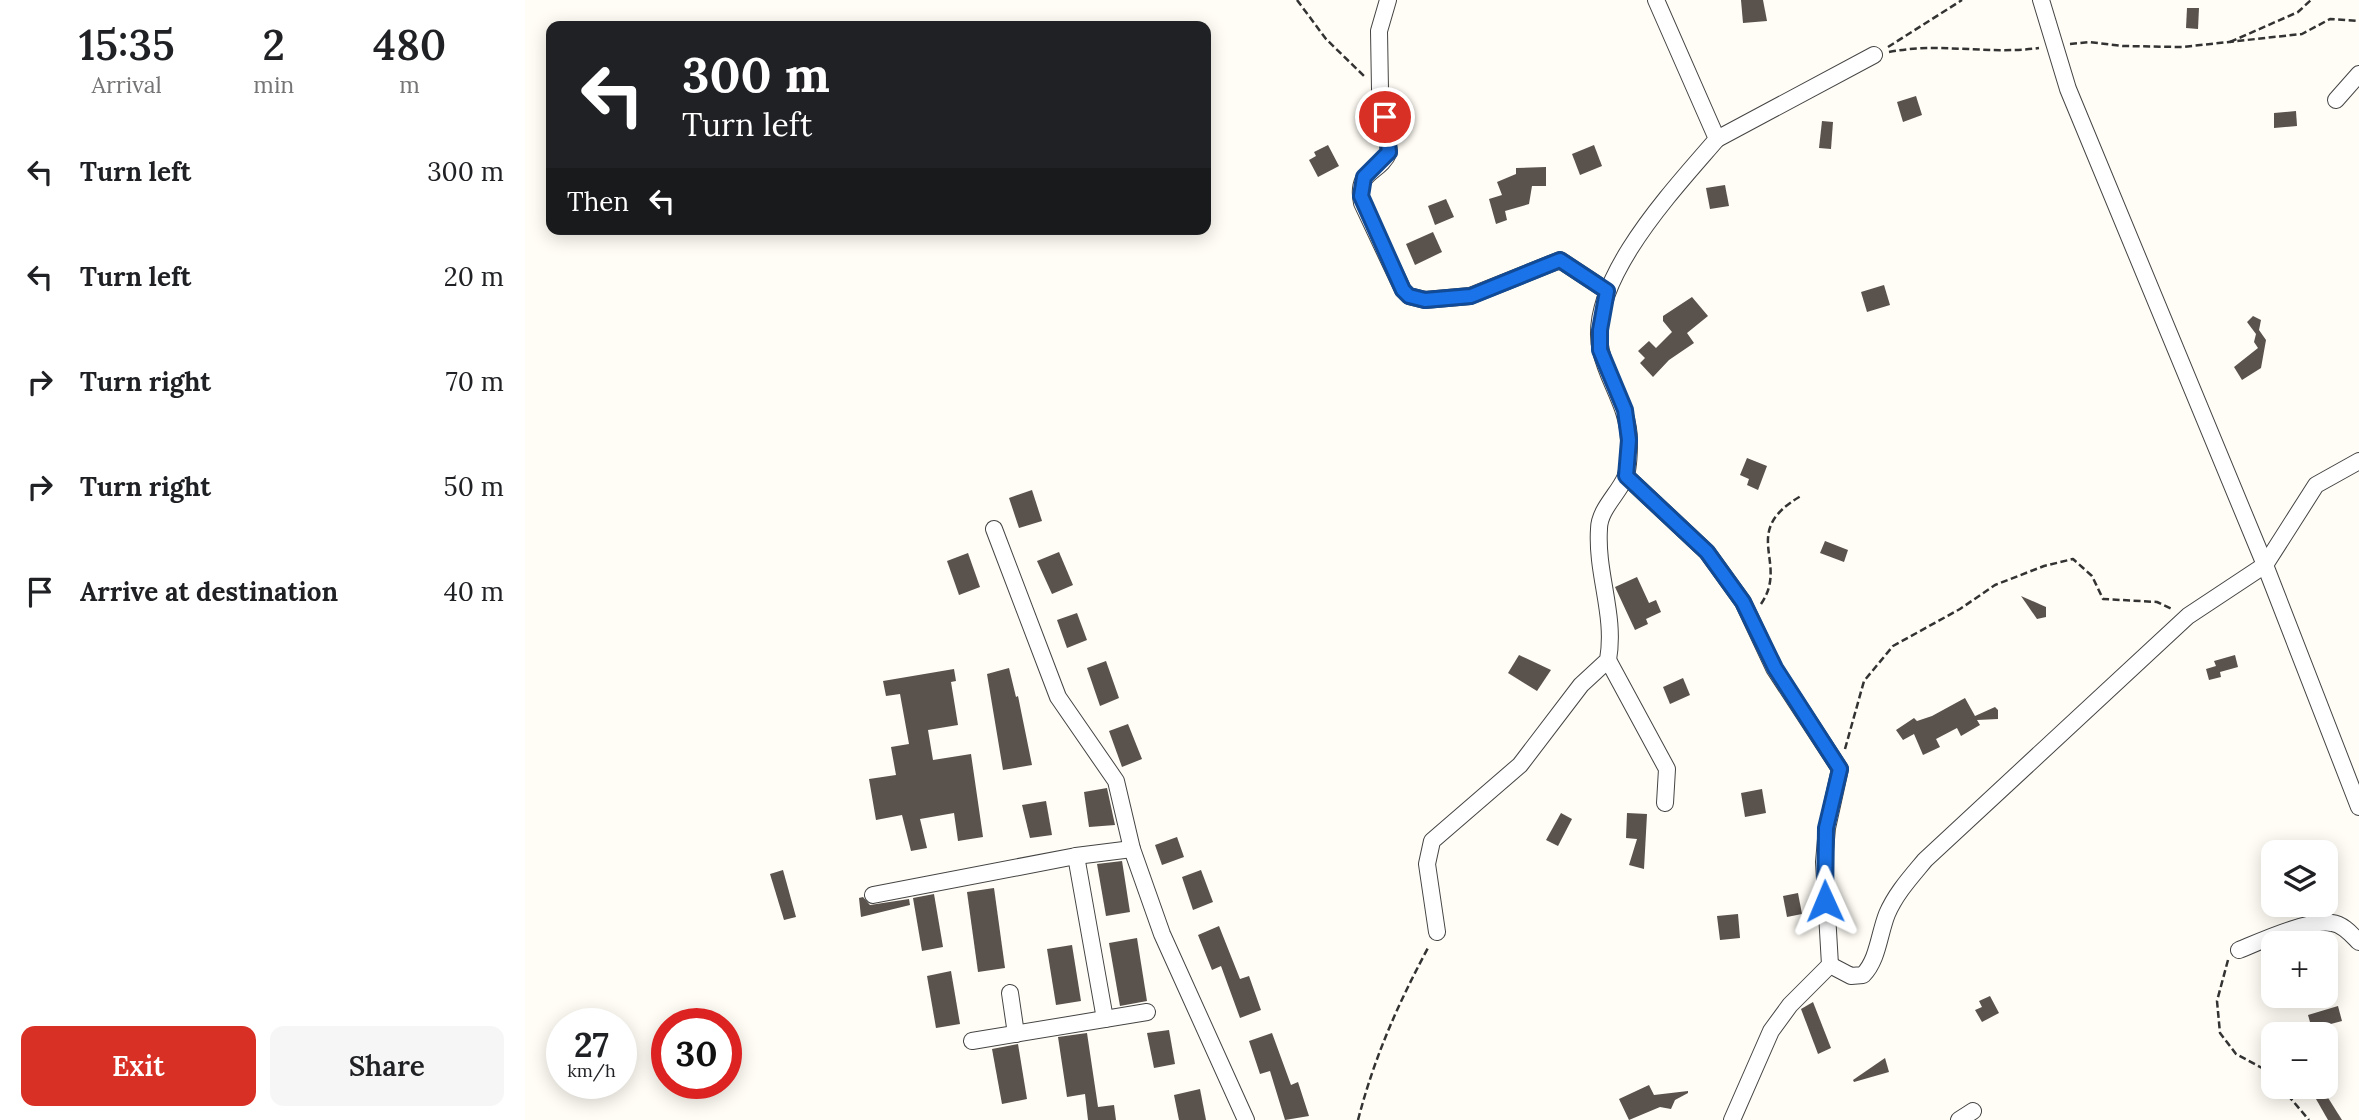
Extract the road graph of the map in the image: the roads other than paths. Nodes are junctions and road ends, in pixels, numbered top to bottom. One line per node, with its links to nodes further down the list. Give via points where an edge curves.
1 (1388, 0): 8 (street, via 1379,31 1380,90 1389,152 1364,177 1361,196 1403,290 1425,300 1471,296 1560,260)
2 (1656, 0): 7 (street)
3 (2041, 0): 12 (street, via 2068,89)
4 (1874, 55): 7 (street)
5 (2359, 74): 6 (street)
6 (2336, 100)
7 (1717, 139): 8 (street, via 1660,206)
8 (1607, 291): 10 (street, via 1600,350 1625,410 1629,440)
9 (2359, 461): 12 (street, via 2316,485)
10 (1626, 476): 13 (street, via 1600,520 1598,532 1612,628); 22 (street, via 1707,552 1840,769 1826,828 1824,862)
11 (994, 528): 16 (street, via 1058,697 1116,781)
12 (2265, 565): 15 (street); 22 (street, via 2188,616 1925,860 1887,914 1870,968 1863,975 1851,976)
13 (1608, 660): 14 (street, via 1667,769); 19 (street, via 1581,685 1520,765 1432,841 1427,864)
14 (1665, 803)
15 (2359, 807)
16 (1132, 849): 17 (street); 28 (street, via 1162,934)
17 (1076, 856): 18 (street); 25 (street)
18 (873, 895)
19 (1437, 932)
20 (2359, 942): 21 (street, via 2332,923)
21 (2239, 950)
22 (1829, 965): 29 (street, via 1771,1031)
23 (1010, 993): 26 (street)
24 (1147, 1012): 25 (street)
25 (1105, 1019): 26 (street)
26 (1016, 1034): 27 (street)
27 (972, 1041)
28 (1246, 1120)
29 (1732, 1120)

